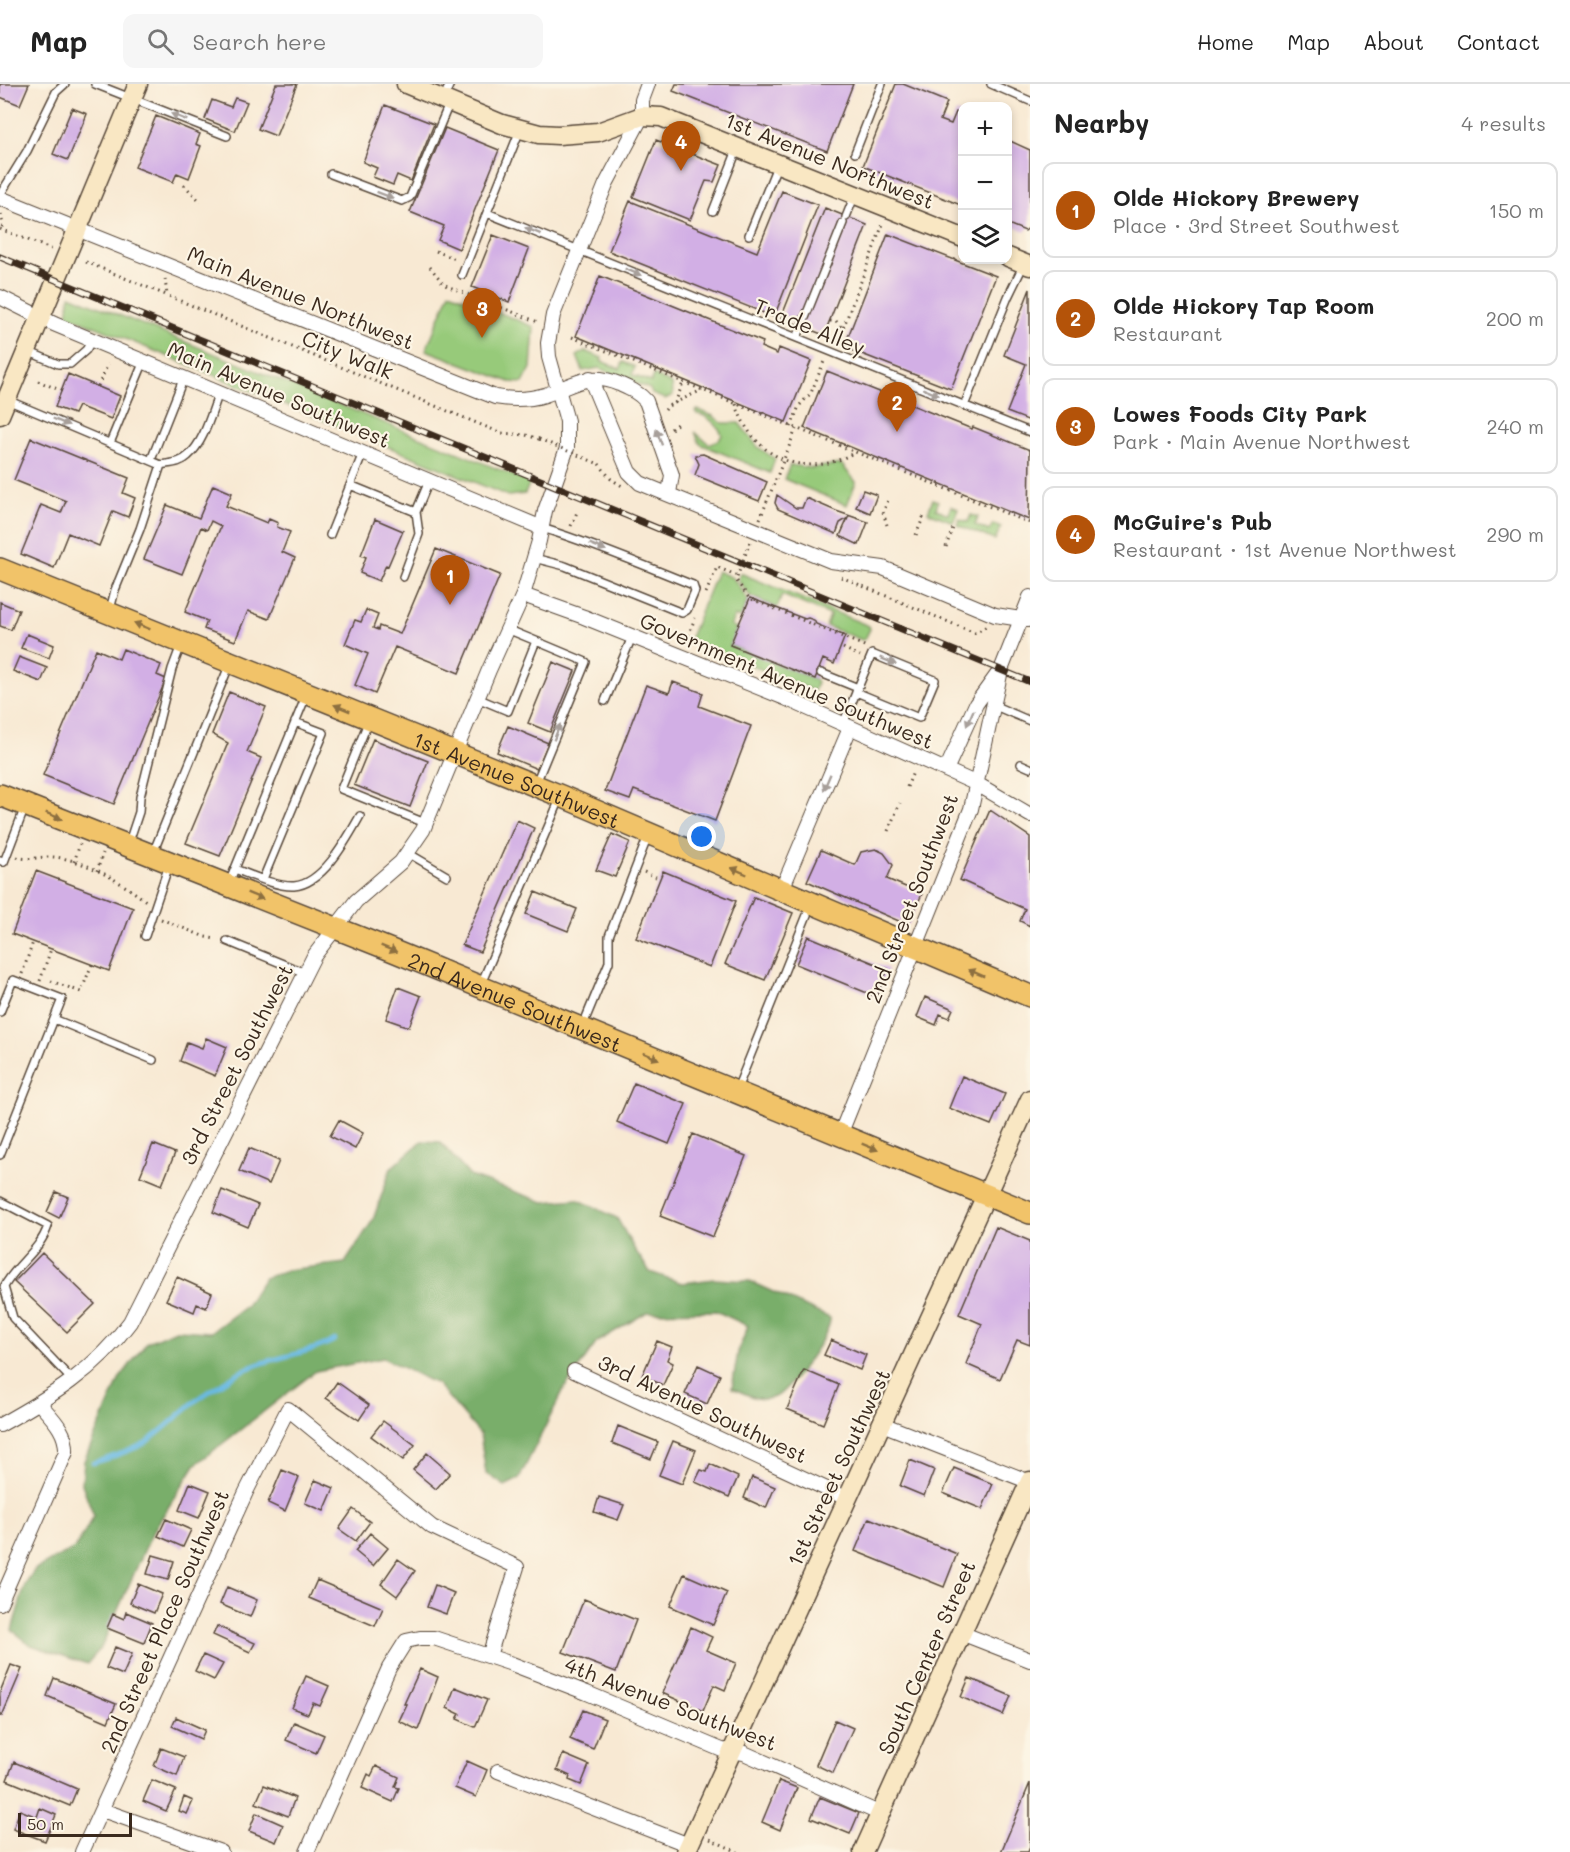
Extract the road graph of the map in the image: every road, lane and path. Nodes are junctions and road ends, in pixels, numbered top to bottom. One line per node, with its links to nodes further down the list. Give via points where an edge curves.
1 (65, 84): 20 (lane, via 56,92)
2 (95, 84): 8 (lane)
3 (406, 84): 9 (street, 1st Avenue Northwest)
4 (648, 84): 11 (street, 3rd Street Southwest)
5 (882, 84): 15 (lane)
6 (990, 84): 7 (lane)
7 (1002, 86): 10 (lane)
8 (135, 91): 13 (lane, one-way to 8); 27 (street)
9 (447, 95): 12 (street, 1st Avenue Northwest); 17 (lane, one-way to 9, via 402,201 411,197)
10 (1030, 100)
11 (642, 116): 12 (street, 1st Avenue Northwest, via 598,132 558,135); 14 (street, 1st Avenue Northwest, via 661,117); 30 (street, 3rd Street Southwest, via 606,184)
12 (520, 130): 24 (lane)
13 (227, 136)
14 (738, 148): 16 (street, 1st Avenue Northwest); 23 (lane)
15 (855, 153)
16 (778, 164): 19 (street, 1st Avenue Northwest); 28 (lane)
17 (331, 174)
18 (184, 184): 21 (path)
19 (855, 195): 32 (street, 1st Avenue Northwest); 44 (lane)
20 (0, 197): 27 (street, Main Avenue Northwest)
21 (201, 202)
22 (0, 208): 26 (path)
23 (713, 211)
24 (487, 213): 30 (lane, Trade Alley, one-way to 24); 37 (lane)
25 (886, 215): 42 (path)
26 (1, 229): 29 (path)
27 (78, 229): 39 (street); 56 (street, Main Avenue Northwest, via 495,397 513,400)
28 (749, 235)
29 (51, 249)
30 (579, 250): 44 (lane, Trade Alley, one-way to 44); 56 (street, 3rd Street Southwest, via 550,327 549,357)
31 (436, 251): 33 (path)
32 (958, 251)
33 (458, 260)
34 (86, 262): 71 (path, City Walk, bridge, via 501,434 526,435)
35 (1020, 262): 61 (lane)
36 (430, 267): 41 (path, via 443,284)
37 (462, 275)
38 (0, 297): 39 (street, Main Avenue Southwest)
39 (42, 317): 45 (street, Main Avenue Southwest); 47 (street)
40 (830, 321): 42 (path, via 836,321)
41 (538, 322)
42 (843, 330): 46 (path)
43 (572, 337): 54 (path)
44 (797, 338): 61 (lane, Trade Alley, one-way to 61)
45 (92, 339): 47 (lane, via 70,364 58,364); 49 (street, Main Avenue Southwest)
46 (837, 346)
47 (27, 351): 62 (street)
48 (825, 359): 63 (path)
49 (144, 361): 51 (street, Main Avenue Southwest); 66 (lane)
50 (108, 364): 55 (path)
51 (184, 377): 59 (street, Main Avenue Southwest); 70 (lane)
52 (590, 378): 56 (street, Main Avenue Northwest); 75 (street, via 629,472 640,483); 75 (street, one-way to 52, via 672,475 646,401 639,393 608,379)
53 (38, 381): 58 (path)
54 (683, 383): 57 (path); 57 (path, via 673,404)
55 (98, 387)
56 (558, 390): 84 (street, 3rd Street Southwest, via 567,421 567,448)
57 (702, 390): 60 (path)
58 (62, 391)
59 (219, 392): 68 (street, Main Avenue Southwest); 72 (lane, via 202,436 188,456)
60 (736, 404): 63 (path); 69 (path, via 741,420 755,440)
61 (964, 405): 65 (lane, Trade Alley)
62 (3, 407): 66 (lane, one-way to 66)
63 (791, 427): 64 (path)
64 (796, 429): 67 (path); 69 (path)
65 (1030, 432)
66 (110, 443): 70 (lane)
67 (855, 452): 69 (path, via 842,460 816,465); 81 (path)
68 (363, 453): 73 (street, Main Avenue Southwest); 74 (lane)
69 (784, 459): 80 (path)
70 (151, 460): 72 (lane)
71 (599, 464)
72 (162, 465): 97 (lane)
73 (429, 481): 78 (lane); 84 (street, Main Avenue Southwest)
74 (350, 485): 78 (lane); 86 (lane)
75 (669, 493): 98 (street, via 831,561 883,568 995,615)
76 (889, 498): 82 (path, via 883,512)
77 (578, 510): 85 (path)
78 (416, 512): 94 (lane, via 419,534)
79 (925, 513): 87 (path)
80 (758, 523)
81 (1030, 523)
82 (886, 525)
83 (954, 525): 89 (path)
84 (542, 528): 90 (street, 3rd Street Southwest); 90 (lane, one-way to 90, via 693,585 695,591 682,613 565,566)
85 (570, 528)
86 (330, 535)
87 (916, 535)
88 (751, 540): 92 (path)
89 (946, 547)
90 (534, 558): 95 (street, 3rd Street Southwest)
91 (0, 569): 97 (main road, 1st Avenue Southwest)
92 (736, 575): 93 (path, via 717,567); 104 (path, via 749,598 866,645)
93 (713, 576)
94 (403, 577)
95 (523, 595): 99 (street, 3rd Street Southwest); 100 (street, Government Avenue Southwest)
96 (1030, 597): 98 (street, 2nd Street Southwest)
97 (109, 613): 102 (main road, 1st Avenue Southwest, one-way to 97)
98 (1026, 620): 106 (street, 2nd Street Southwest)
99 (507, 629): 101 (lane); 110 (street, 3rd Street Southwest)
100 (632, 637): 111 (lane); 116 (street, Government Avenue Southwest)
101 (536, 641): 110 (lane, via 508,711); 123 (lane, one-way to 101, via 586,662)
102 (182, 642): 105 (main road, 1st Avenue Southwest); 135 (lane)
103 (843, 648): 104 (path)
104 (871, 657): 108 (lane); 108 (lane, one-way to 108, via 935,680 931,690 919,718)
105 (231, 662): 109 (main road, 1st Avenue Southwest); 139 (lane)
106 (1001, 670): 112 (street, 2nd Street Southwest); 120 (street, 2nd Street Southwest, one-way to 120, via 976,704)
107 (821, 673): 108 (lane)
108 (857, 690): 116 (lane)
109 (307, 693): 113 (main road, 1st Avenue Southwest, one-way to 109); 115 (lane)
110 (477, 698): 117 (street, 3rd Street Southwest)
111 (605, 701)
112 (993, 705): 114 (lane); 122 (street, 2nd Street Southwest)
113 (369, 719): 117 (main road, 1st Avenue Southwest); 131 (lane, via 341,789)
114 (1030, 721)
115 (296, 722): 144 (lane); 145 (lane, via 324,733)
116 (847, 727): 120 (street, Government Avenue Southwest); 146 (street, one-way to 146)
117 (454, 754): 123 (main road, 1st Avenue Southwest); 131 (street, 3rd Street Southwest)
118 (1021, 764): 119 (lane)
119 (1030, 768)
120 (946, 770): 122 (street, Government Avenue Southwest)
121 (913, 772): 124 (path)
122 (977, 783): 129 (street, Government Avenue Southwest); 153 (street, 2nd Street Southwest, via 971,809)
123 (535, 786): 126 (main road, 1st Avenue Southwest)
124 (907, 787)
125 (0, 795): 128 (main road, 2nd Avenue Southwest)
126 (561, 796): 133 (main road, 1st Avenue Southwest); 160 (lane)
127 (900, 803): 132 (path)
128 (26, 805): 135 (main road, 2nd Avenue Southwest, one-way to 135); 137 (lane)
129 (1029, 812)
130 (360, 816): 145 (lane, via 346,841 307,884 292,886)
131 (425, 823): 138 (street, 3rd Street Southwest)
132 (888, 831)
133 (649, 834): 146 (main road, 1st Avenue Southwest, one-way to 133); 165 (lane, via 609,936 609,962)
134 (82, 837): 141 (path)
135 (128, 846): 139 (main road, 2nd Avenue Southwest)
136 (105, 847): 142 (path)
137 (8, 853): 140 (lane, via 4,862); 141 (path, via 23,859 55,857)
138 (408, 853): 143 (lane); 149 (street, 3rd Street Southwest)
139 (161, 859): 144 (main road, 2nd Avenue Southwest); 148 (lane)
140 (0, 860)
141 (74, 862): 142 (path)
142 (97, 871): 148 (path, via 125,885)
143 (447, 876)
144 (231, 877): 145 (lane); 149 (main road, 2nd Avenue Southwest, one-way to 149)
145 (264, 879)
146 (782, 889): 147 (main road, 1st Avenue Southwest)
147 (812, 902): 153 (main road, 1st Avenue Southwest); 167 (lane)
148 (153, 911): 150 (lane); 151 (path, via 172,925)
149 (334, 927): 157 (street, 3rd Street Southwest); 160 (main road, 2nd Avenue Southwest, one-way to 160)
150 (145, 936)
151 (227, 941): 157 (lane)
152 (33, 942): 156 (path)
153 (916, 947): 162 (main road, 1st Avenue Southwest, one-way to 153); 169 (street, 2nd Street Southwest)
154 (51, 949): 158 (path)
155 (92, 964): 158 (path, via 81,992)
156 (23, 971): 158 (path); 159 (path)
157 (305, 973): 175 (street, 3rd Street Southwest, via 130,1322 114,1344)
158 (41, 978): 161 (path)
159 (19, 982): 161 (lane); 163 (lane, via 13,980)
160 (480, 986): 165 (main road, 2nd Avenue Southwest)
161 (37, 989): 164 (lane, via 62,999)
162 (1030, 996)
163 (0, 1012)
164 (54, 1019): 166 (lane); 170 (lane)
165 (582, 1028): 167 (main road, 2nd Avenue Southwest, one-way to 167)
166 (153, 1060)
167 (736, 1092): 169 (main road, 2nd Avenue Southwest)
168 (1030, 1099): 171 (street, 1st Street Southwest)
169 (840, 1134): 171 (main road, 2nd Avenue Southwest, one-way to 171)
170 (0, 1155)
171 (987, 1195): 173 (main road, 2nd Avenue Southwest); 177 (street, 1st Street Southwest)
172 (0, 1201): 175 (lane, via 48,1226 38,1245 4,1287 13,1318)
173 (1030, 1213)
174 (574, 1371): 180 (street, 3rd Avenue Southwest)
175 (72, 1380): 176 (street, 3rd Street Southwest)
176 (39, 1403): 178 (street, 3rd Street Southwest); 181 (street, via 64,1432 66,1452)
177 (882, 1424): 179 (street); 180 (street, 1st Street Southwest)
178 (0, 1425)
179 (1030, 1481): 182 (street, South Center Street)
180 (848, 1499): 185 (street, 1st Street Southwest)
181 (0, 1603)
182 (961, 1633): 184 (street); 188 (street, South Center Street)
183 (489, 1656): 185 (street, 4th Avenue Southwest); 187 (street, 2nd Street Place Southwest, via 517,1568 432,1527 288,1409 246,1492); 192 (street, 4th Avenue Southwest, via 434,1638 406,1641 389,1668)
184 (1030, 1660)
185 (732, 1751): 188 (street, 4th Avenue Southwest); 189 (street, 1st Street Southwest)
186 (498, 1771): 189 (street)
187 (102, 1810): 190 (street, 2nd Street Place Southwest); 191 (street)
188 (881, 1814): 194 (street, South Center Street)
189 (690, 1843): 193 (path)
190 (82, 1852)
191 (221, 1852)
192 (306, 1852)
193 (738, 1852)
194 (863, 1852)

